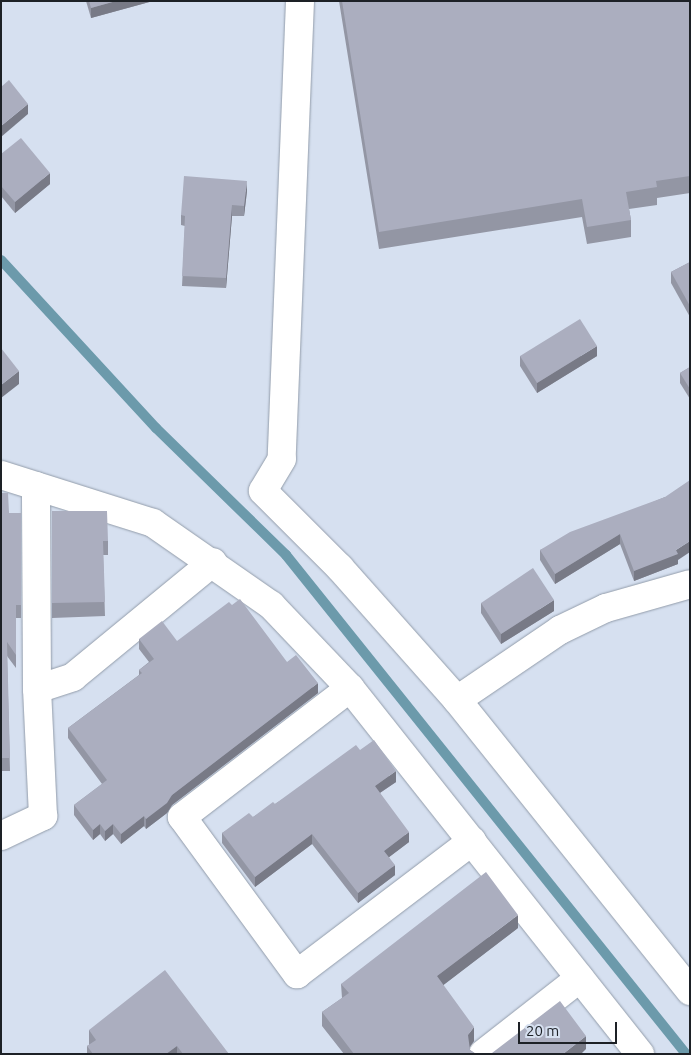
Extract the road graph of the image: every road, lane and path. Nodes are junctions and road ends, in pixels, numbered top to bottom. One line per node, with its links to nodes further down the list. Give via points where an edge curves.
1 (300, 1): 8 (street, via 282,459 262,491 340,568)
2 (1, 475): 3 (street)
3 (36, 486): 4 (street, via 153,523); 7 (street)
4 (213, 562): 6 (street, via 271,605); 7 (street, via 73,677)
5 (690, 584): 8 (street, via 606,608 568,627)
6 (350, 688): 10 (street); 10 (street, via 182,817 298,974)
7 (37, 689): 9 (street, via 43,816)
8 (457, 700): 12 (street)
9 (1, 836)
10 (472, 842): 11 (street)
11 (580, 978): 13 (street); 14 (street)
12 (690, 991)
13 (483, 1054)
14 (640, 1054)

